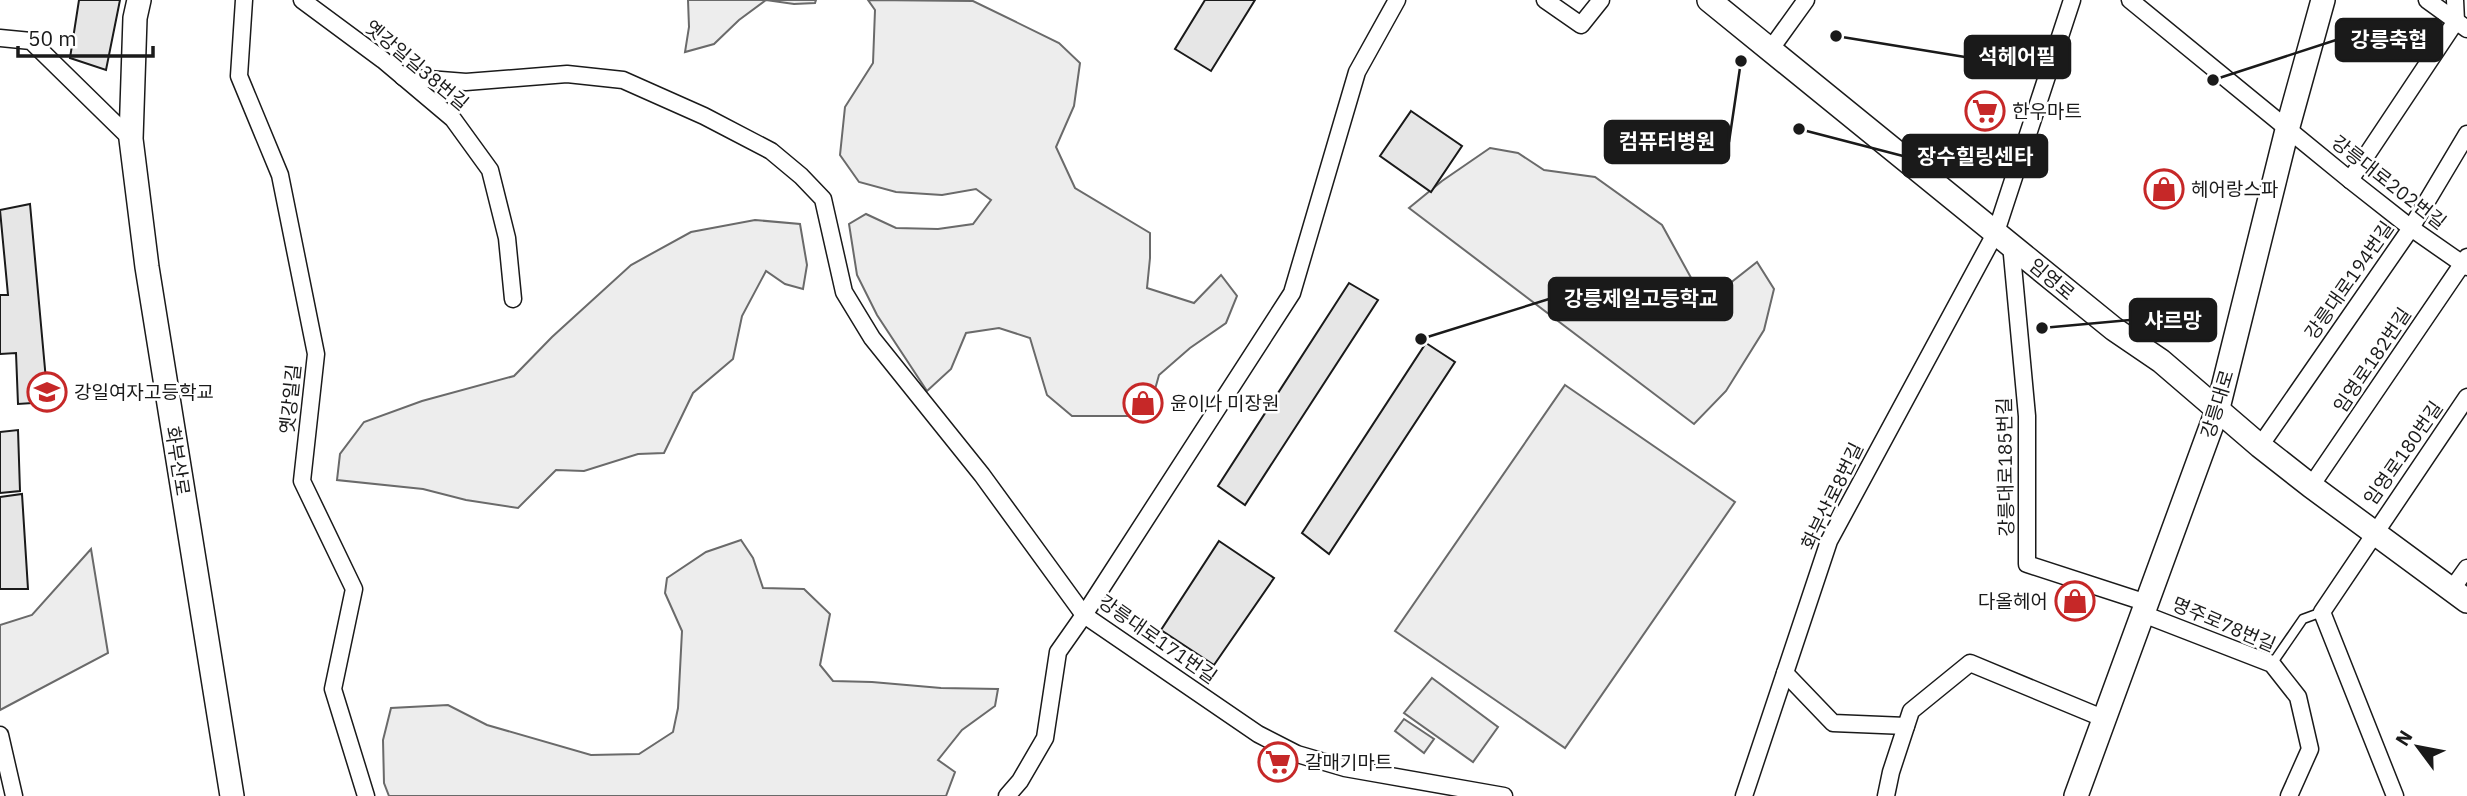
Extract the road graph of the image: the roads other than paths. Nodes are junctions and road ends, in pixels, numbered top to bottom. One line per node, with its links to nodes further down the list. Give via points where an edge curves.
1 (139, 0): 20 (street, 화부산로)
2 (244, 0): 43 (street, 옛강일길, via 239,76 279,175 316,354 302,481 354,589 334,688)
3 (302, 0): 17 (street, 옛강일길38번길)
4 (1397, 0): 35 (street, via 1357,72 1292,293)
5 (1545, 0): 6 (street, via 1581,25)
6 (1601, 0)
7 (1709, 0): 16 (street, 임영로)
8 (1805, 0): 16 (street)
9 (2073, 0): 23 (street)
10 (2130, 0): 18 (street, 강릉대로202번길)
11 (2323, 0): 18 (street, 강릉대로)
12 (2427, 0): 14 (street)
13 (2455, 0): 14 (street)
14 (2462, 25): 21 (street)
15 (0, 38): 20 (street, via 31,41)
16 (1770, 50): 23 (street, 임영로)
17 (403, 77): 25 (street, 옛강일길38번길, via 453,119 490,170 506,238); 35 (street, 강릉대로171번길, via 466,82 566,74 623,80 771,151 823,199 844,292 872,338 982,475)
18 (2287, 130): 21 (street, 강릉대로202번길); 27 (street, 강릉대로)
19 (2467, 134): 22 (street, 강릉대로194번길)
20 (131, 139): 42 (street, 화부산로)
21 (2350, 180): 22 (street, 강릉대로202번길)
22 (2411, 228): 24 (street, 강릉대로202번길); 28 (street, 강릉대로194번길)
23 (2003, 238): 27 (street, 임영로); 33 (street, 강릉대로185번길, via 2027,416 2027,564); 37 (street, 화부산로8번길, via 1829,541)
24 (2465, 263): 29 (street, 임영로182번길)
25 (513, 299)
26 (2467, 397): 30 (street, 임영로180번길)
27 (2218, 408): 28 (street, 임영로); 33 (street, 강릉대로)
28 (2260, 446): 29 (street, 임영로)
29 (2311, 486): 30 (street, 임영로)
30 (2374, 533): 32 (street, 임영로); 34 (street, 임영로180번길)
31 (2467, 568): 32 (street)
32 (2460, 595)
33 (2145, 608): 36 (street, 명주로78번길); 38 (street, 강릉대로)
34 (2322, 612): 36 (lane, via 2303,619); 50 (street)
35 (1084, 615): 44 (street, via 1058,652 1045,738); 45 (street, 강릉대로171번길, via 1258,734 1297,754 1345,768)
36 (2272, 664): 49 (street, 명주로78번길, via 2298,697 2310,749)
37 (1785, 673): 39 (street, via 1833,723); 46 (street, 화부산로8번길)
38 (2105, 719): 39 (street, via 1970,663 1911,711); 48 (street, 강릉대로)
39 (1906, 726): 47 (street)
40 (0, 735): 41 (street)
41 (14, 796)
42 (232, 796)
43 (366, 796)
44 (1007, 796)
45 (1504, 796)
46 (1744, 796)
47 (1886, 796)
48 (2076, 796)
49 (2289, 796)
50 (2395, 796)

